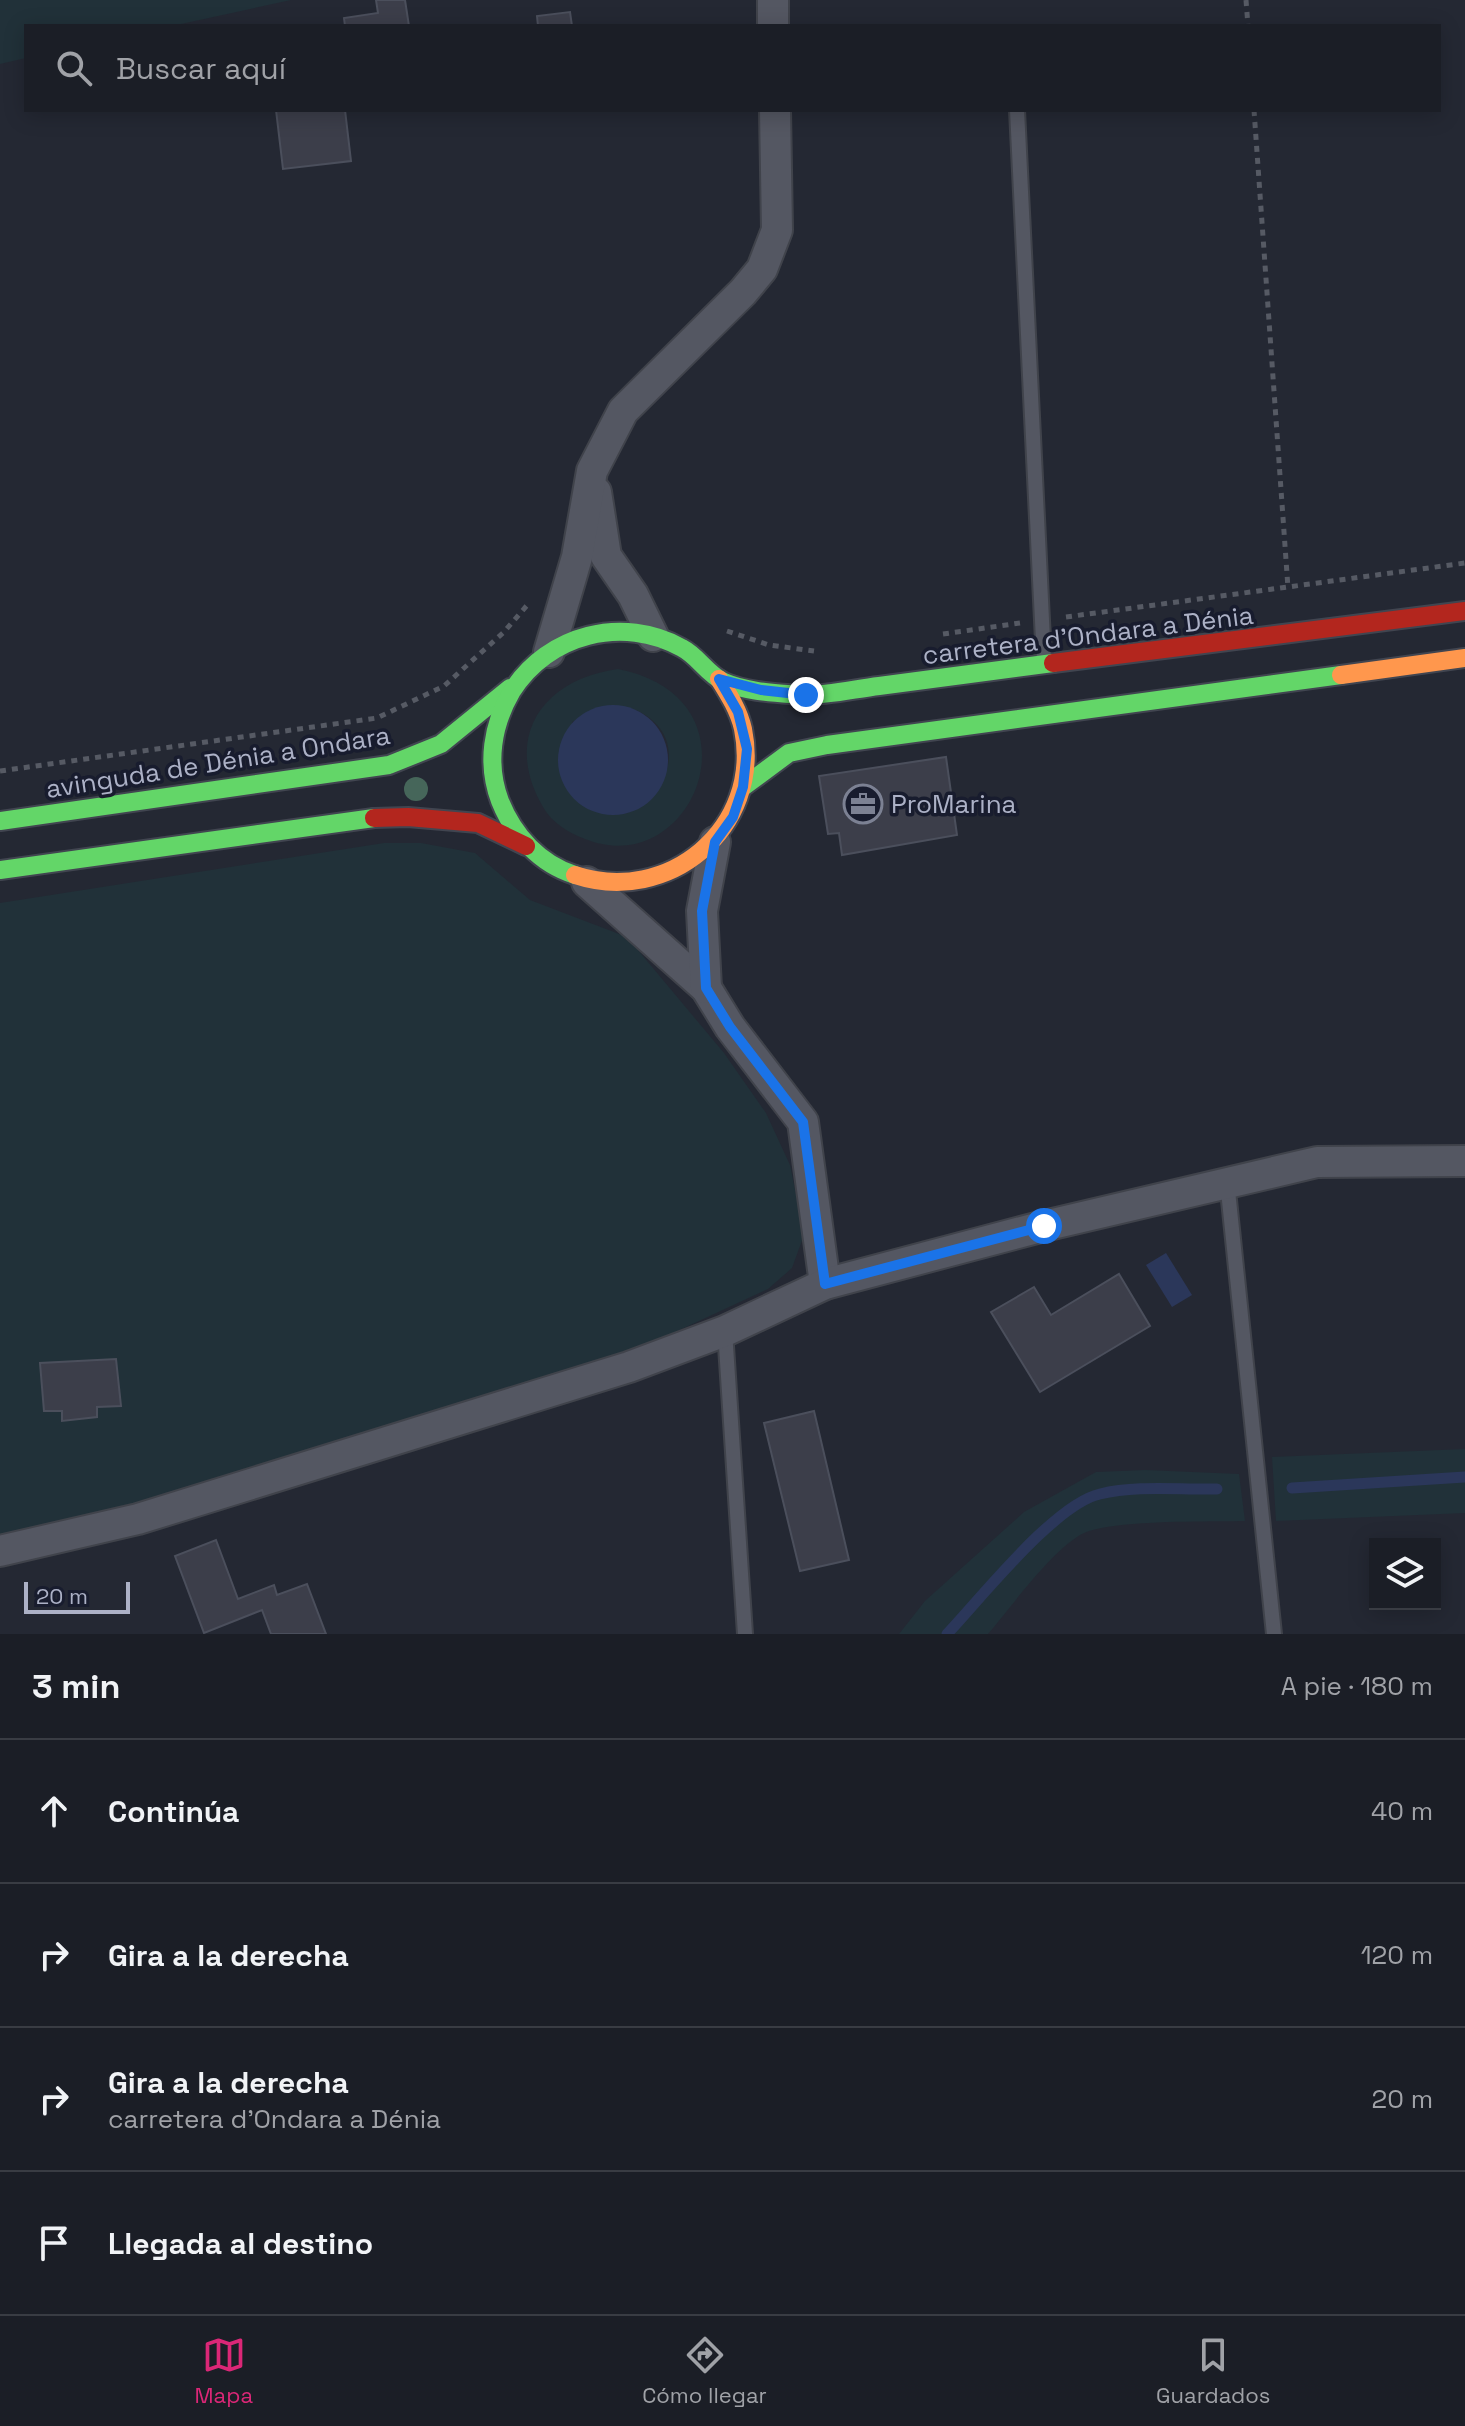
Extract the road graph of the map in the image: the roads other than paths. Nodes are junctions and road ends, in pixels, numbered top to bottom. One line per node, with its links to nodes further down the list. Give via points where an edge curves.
1 (773, 0): 2 (street)
2 (773, 24)
3 (775, 112): 5 (street, via 777,230 762,269 623,411)
4 (1017, 112): 10 (lane)
5 (592, 471): 7 (street, via 606,556); 8 (street, via 577,557)
6 (1465, 611): 10 (main road, carretera d'Ondara a Dénia)
7 (653, 636): 8 (main road, via 617,631 581,637); 11 (main road, via 691,653)
8 (549, 652): 12 (main road)
9 (1465, 658): 13 (main road, via 827,745 789,753)
10 (1044, 665): 11 (main road, carretera d'Ondara a Dénia, via 820,694 761,690)
11 (719, 679): 13 (main road, via 738,712 747,749)
12 (515, 684): 14 (main road, avinguda de Dénia a Ondara, via 456,735 424,755 389,765); 16 (main road, via 499,715 491,749 506,817)
13 (743, 787): 15 (main road, via 733,817)
14 (0, 821)
15 (715, 842): 18 (main road, via 689,865 657,880 622,886); 19 (street, via 702,911)
16 (526, 846): 17 (main road, via 478,823 355,819); 18 (main road, via 554,868)
17 (0, 870)
18 (587, 882): 19 (street)
19 (706, 988): 22 (street, via 803,1122)
20 (1465, 1161): 21 (street, via 1317,1162)
21 (1227, 1181): 22 (street); 26 (lane)
22 (825, 1284): 23 (street)
23 (725, 1331): 24 (street, via 629,1367 138,1519); 25 (lane)
24 (0, 1551)
25 (745, 1634)
26 (1274, 1634)

